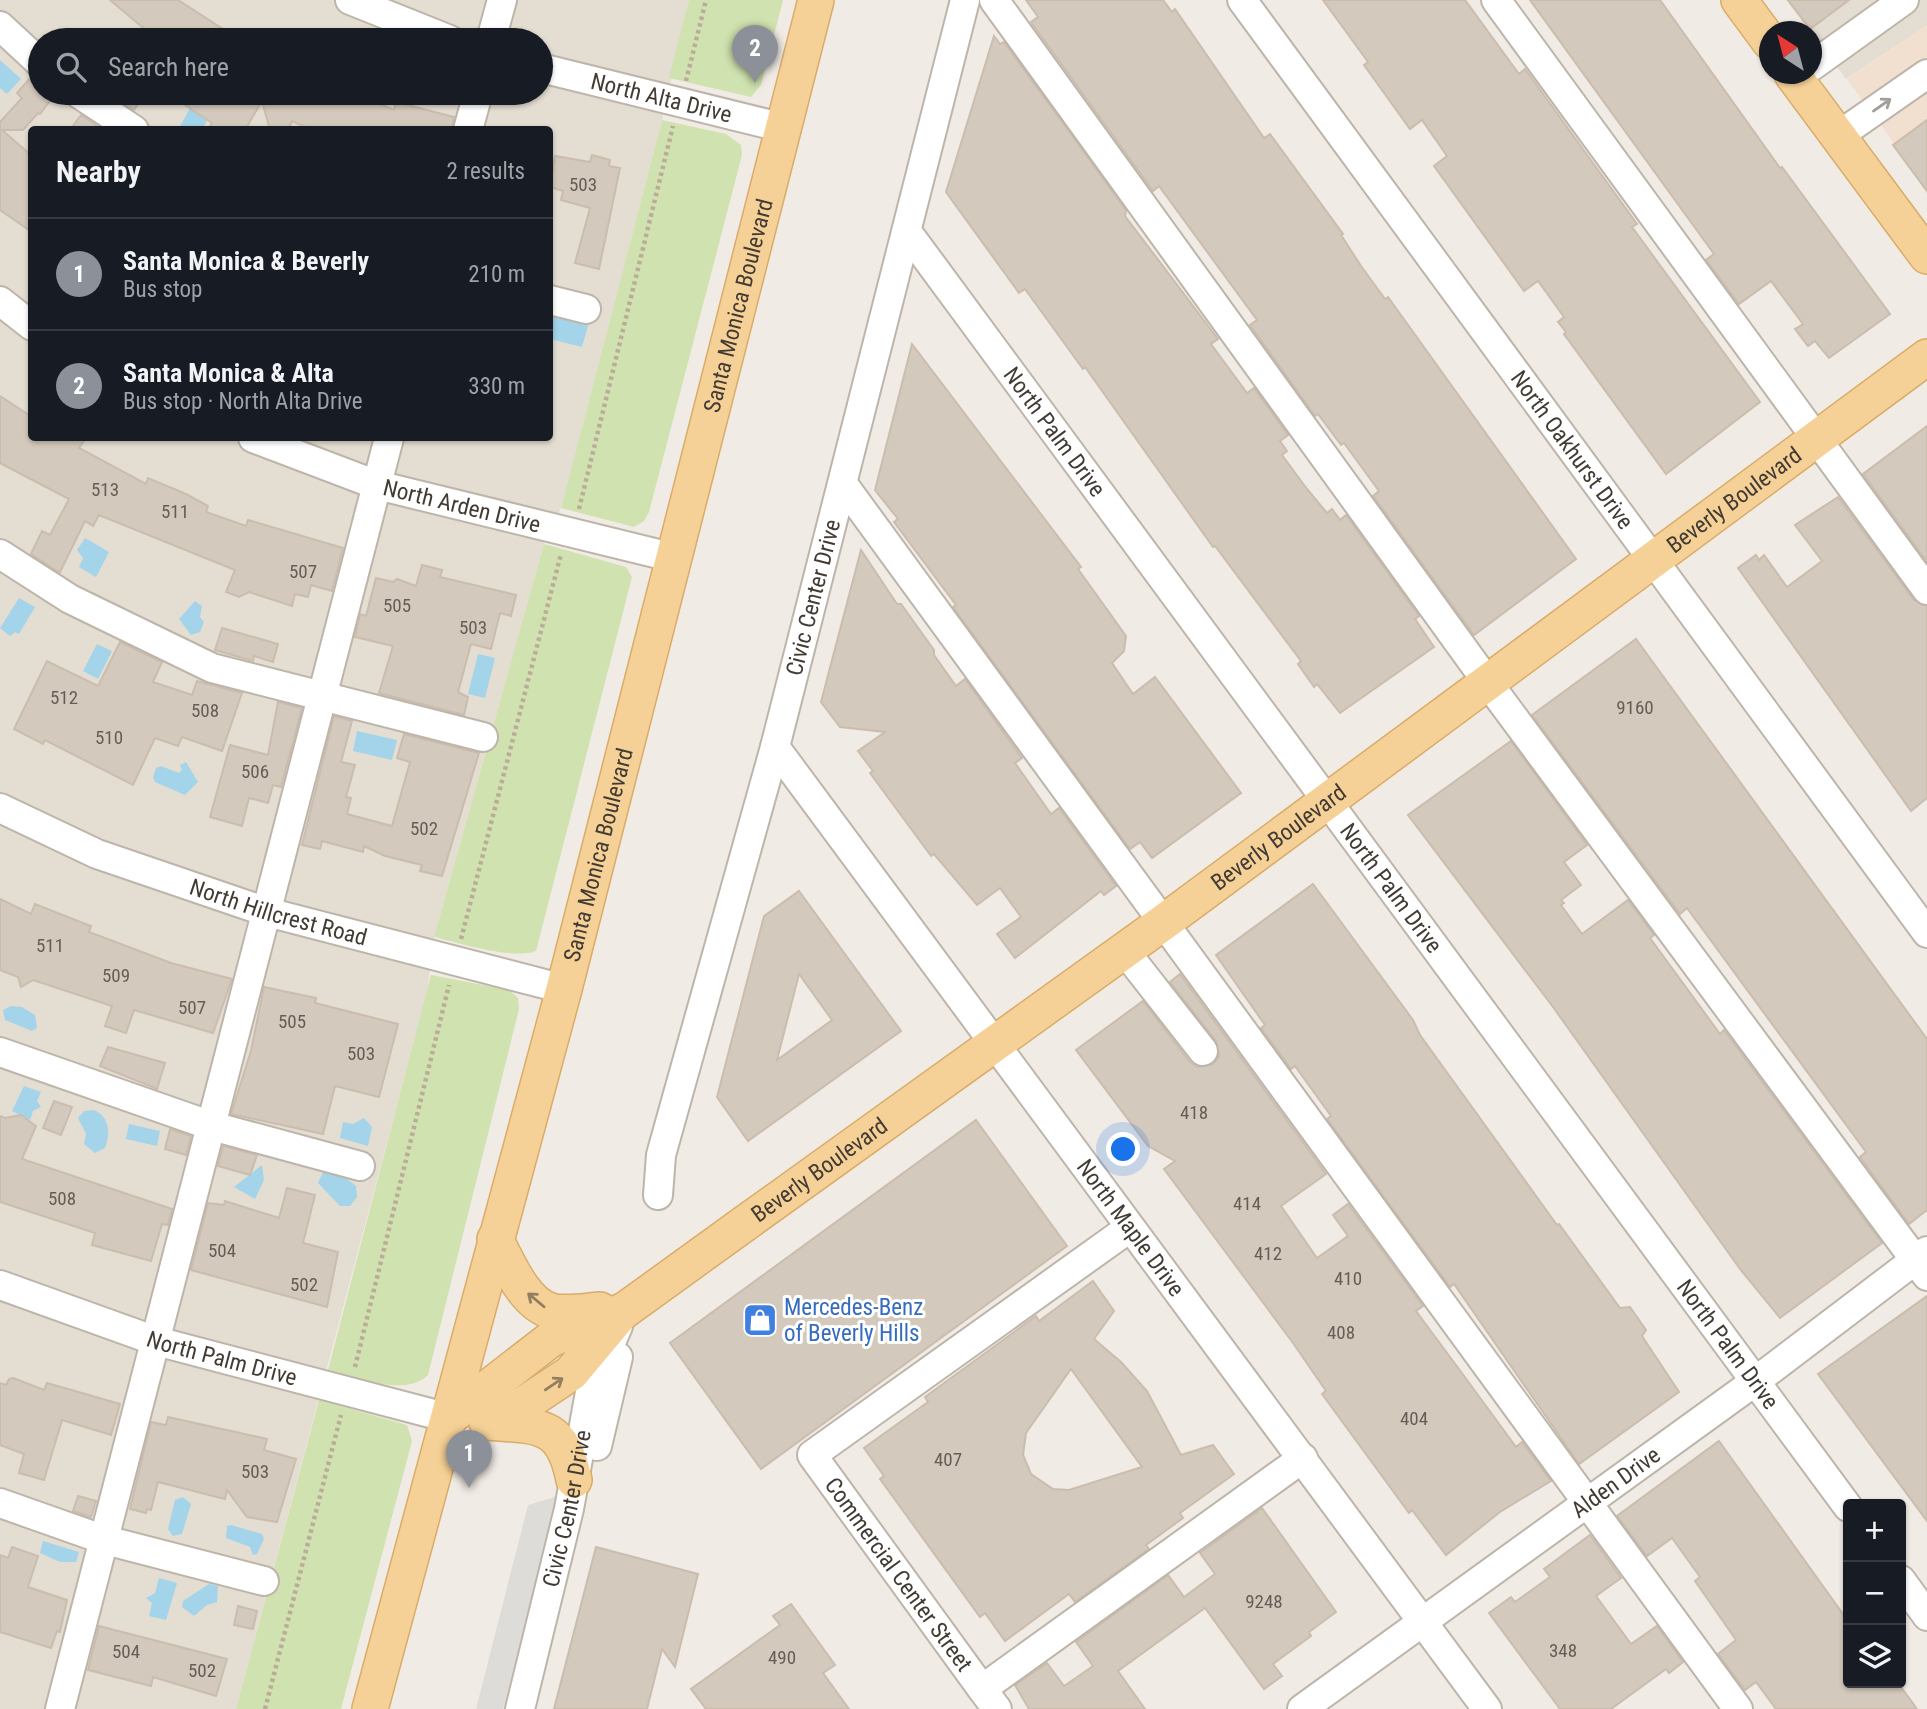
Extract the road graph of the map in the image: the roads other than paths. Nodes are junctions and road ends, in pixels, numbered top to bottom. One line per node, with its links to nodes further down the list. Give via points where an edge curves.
1 (349, 0): 11 (street)
2 (502, 0): 12 (street)
3 (816, 0): 23 (main road, Santa Monica Boulevard)
4 (965, 0): 25 (street, Civic Center Drive)
5 (994, 0): 41 (street)
6 (1242, 0): 39 (street, North Oakhurst Drive)
7 (1496, 0): 32 (street)
8 (1739, 0): 13 (main road)
9 (1904, 0): 15 (street)
10 (0, 26): 14 (street)
11 (420, 28)
12 (494, 28)
13 (1759, 28)
14 (28, 52)
15 (1822, 58)
16 (553, 71): 23 (street, North Alta Drive)
17 (1927, 74): 24 (street, one-way to 17)
18 (1807, 84): 24 (main road)
19 (96, 105): 21 (street)
20 (475, 105): 22 (street)
21 (128, 126)
22 (469, 126)
23 (784, 128): 38 (main road, Santa Monica Boulevard)
24 (1838, 136): 26 (main road)
25 (908, 233): 35 (street, Civic Center Drive); 45 (street, North Palm Drive)
26 (1927, 256)
27 (0, 301): 30 (street)
28 (553, 301): 29 (street)
29 (586, 309)
30 (28, 323)
31 (1927, 357): 32 (main road, Beverly Boulevard)
32 (1816, 439): 39 (main road, Beverly Boulevard); 40 (street)
33 (261, 441): 36 (street, North Arden Drive)
34 (388, 441): 36 (street)
35 (843, 484): 44 (street, Civic Center Drive); 48 (street)
36 (377, 485): 38 (street, North Arden Drive); 42 (street)
37 (0, 554): 42 (street, via 70,599 212,668)
38 (675, 558): 51 (main road, Santa Monica Boulevard)
39 (1654, 561): 41 (main road, Beverly Boulevard); 49 (street, North Oakhurst Drive)
40 (1927, 590)
41 (1488, 683): 45 (main road, Beverly Boulevard); 60 (street)
42 (322, 697): 43 (street); 47 (street)
43 (483, 737)
44 (775, 747): 52 (street, North Maple Drive); 57 (street, Civic Center Drive, via 661,1155)
45 (1327, 800): 48 (main road, Beverly Boulevard); 64 (street, North Palm Drive)
46 (0, 808): 47 (street, North Hillcrest Road, via 97,854)
47 (267, 912): 51 (street, North Hillcrest Road); 55 (street)
48 (1164, 922): 50 (main road, Beverly Boulevard); 70 (street)
49 (1927, 933)
50 (1124, 950): 52 (main road, Beverly Boulevard); 53 (street)
51 (564, 989): 59 (main road, Santa Monica Boulevard)
52 (995, 1043): 58 (street, North Maple Drive); 62 (main road, Beverly Boulevard)
53 (1203, 1051)
54 (0, 1052): 55 (street)
55 (212, 1126): 56 (street); 63 (street)
56 (360, 1166)
57 (659, 1195)
58 (1129, 1228): 67 (street, North Maple Drive); 77 (street, Commercial Center Street, via 812,1455)
59 (495, 1239): 62 (main road, one-way to 59, via 551,1311 524,1289); 65 (main road, Santa Monica Boulevard)
60 (1923, 1262): 64 (street, Alden Drive)
61 (0, 1285): 63 (street, North Palm Drive)
62 (625, 1310): 65 (main road, Beverly Boulevard, via 551,1339); 66 (main road, Beverly Boulevard, one-way to 62, via 571,1373); 68 (street, via 601,1435 591,1464)
63 (156, 1341): 65 (street, North Palm Drive); 72 (street)
64 (1756, 1380): 69 (street, North Palm Drive); 70 (street, Alden Drive)
65 (449, 1418): 66 (main road); 79 (main road, Santa Monica Boulevard)
66 (498, 1422): 68 (main road, via 527,1424 561,1440)
67 (1303, 1458): 76 (street, North Maple Drive); 77 (street, Commercial Center Street)
68 (574, 1480): 80 (street, Civic Center Drive)
69 (1843, 1500)
70 (1586, 1502): 76 (street, Alden Drive); 83 (street)
71 (0, 1503): 72 (street)
72 (105, 1540): 73 (street); 78 (street)
73 (264, 1581)
74 (1906, 1587): 75 (street)
75 (1927, 1616)
76 (1423, 1621): 81 (street, Alden Drive); 82 (street, North Maple Drive)
77 (990, 1699)
78 (61, 1709)
79 (370, 1709)
80 (520, 1709)
81 (1302, 1709)
82 (1487, 1709)
83 (1738, 1709)

